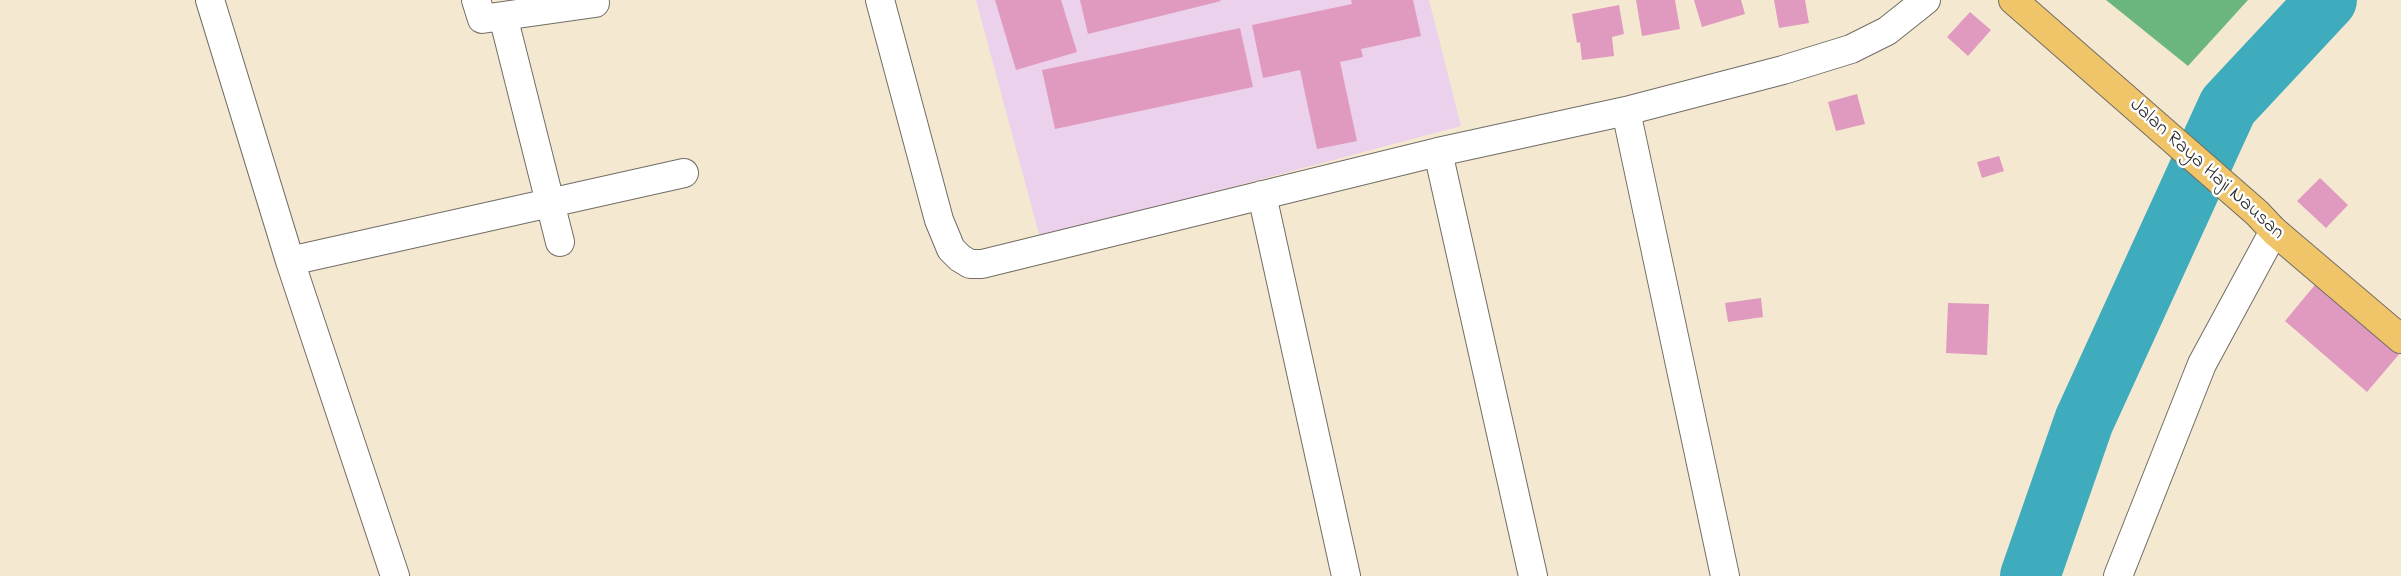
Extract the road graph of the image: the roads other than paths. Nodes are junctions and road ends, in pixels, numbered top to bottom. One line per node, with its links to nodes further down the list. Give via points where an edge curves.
1 (210, 0): 15 (street)
2 (476, 0): 7 (street, via 482,19)
3 (880, 0): 11 (street, via 939,220 951,249 970,264 982,264)
4 (1926, 0): 8 (street, via 1887,31 1851,49)
5 (2013, 0): 13 (main road, Jalan Raya Haji Nausan)
6 (595, 3): 7 (street)
7 (503, 16): 12 (street)
8 (1626, 111): 9 (street); 20 (street)
9 (1438, 152): 11 (street); 19 (street)
10 (684, 173): 12 (street)
11 (1262, 195): 18 (street)
12 (550, 202): 14 (street); 15 (street)
13 (2266, 222): 16 (main road, Jalan Raya Haji Nausan); 21 (street, via 2202,364)
14 (560, 242)
15 (290, 261): 17 (street)
16 (2401, 339)
17 (395, 576)
18 (1346, 576)
19 (1534, 576)
20 (1725, 576)
21 (2118, 576)

